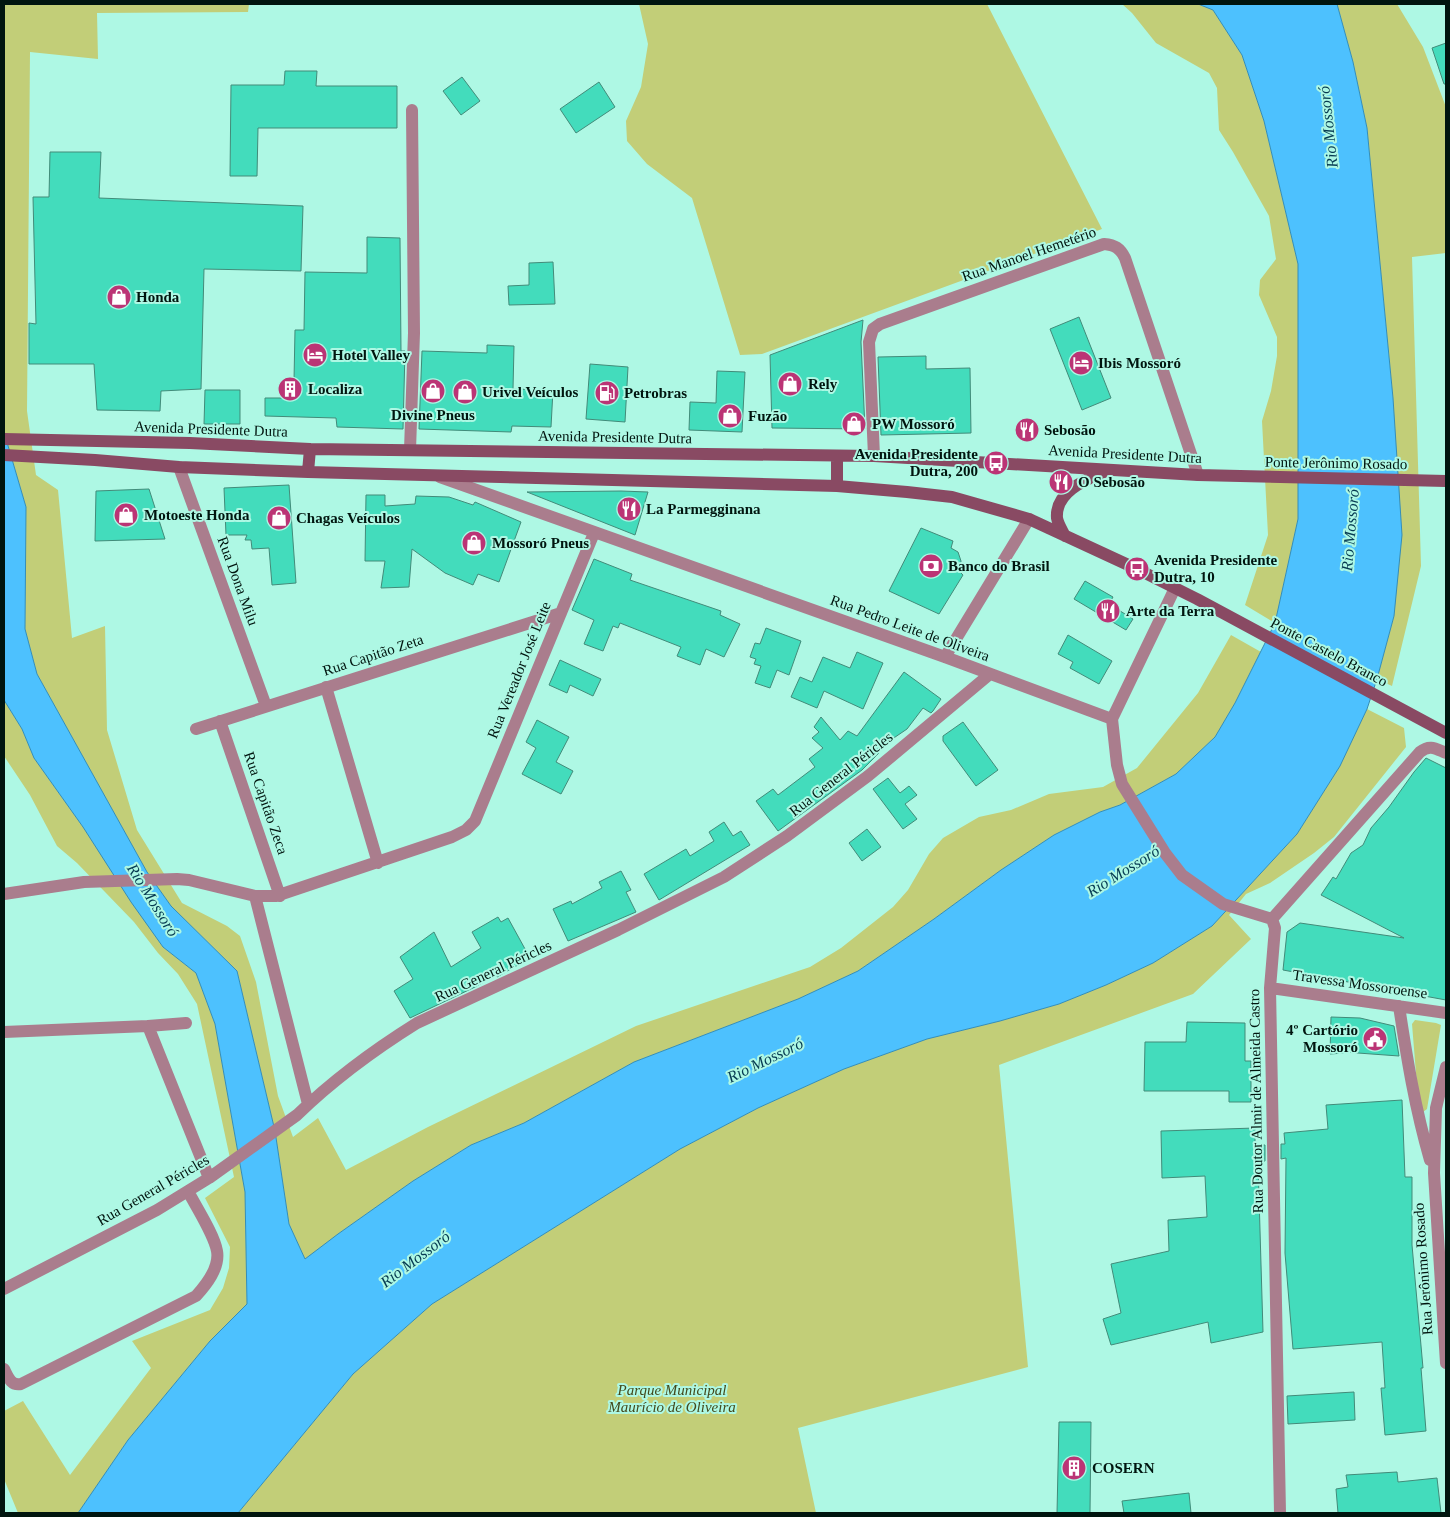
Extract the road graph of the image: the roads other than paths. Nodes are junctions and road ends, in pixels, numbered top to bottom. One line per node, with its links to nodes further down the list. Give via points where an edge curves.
1 (412, 110): 4 (street, via 414,333)
2 (4, 440): 3 (main road, Avenida Presidente Dutra)
3 (310, 449): 4 (main road, Avenida Presidente Dutra); 10 (main road)
4 (410, 450): 6 (main road, Avenida Presidente Dutra)
5 (4, 455): 8 (main road)
6 (837, 456): 7 (main road, Avenida Presidente Dutra); 15 (main road)
7 (874, 456): 9 (main road, Avenida Presidente Dutra); 11 (street, Rua Manoel Hemetério, via 869,342 873,330 880,324 1104,244 1114,245 1125,258)
8 (178, 467): 10 (main road); 24 (street, Rua Dona Milu)
9 (1109, 470): 11 (main road, Avenida Presidente Dutra); 18 (main road, via 1077,484 1063,498 1057,510)
10 (308, 472): 12 (main road)
11 (1198, 475): 13 (main road, Avenida Presidente Dutra)
12 (437, 476): 15 (main road); 17 (street, Rua Pedro Leite de Oliveira)
13 (1226, 476): 14 (main road, Ponte Jerônimo Rosado)
14 (1446, 481)
15 (837, 486): 16 (main road, via 952,497)
16 (1029, 519): 18 (main road); 21 (street)
17 (594, 533): 20 (street, Rua Vereador José Leite); 21 (street, Rua Pedro Leite de Oliveira)
18 (1065, 536): 19 (main road)
19 (1175, 588): 25 (street); 28 (main road, Ponte Castelo Branco)
20 (561, 613): 23 (street, Rua Capitão Zeta); 30 (street, Rua Vereador José Leite, via 475,820 466,830 452,837)
21 (945, 657): 22 (street, Rua Pedro Leite de Oliveira)
22 (990, 674): 25 (street, Rua Pedro Leite de Oliveira); 42 (street, Rua General Péricles, via 868,776 731,873 601,938 417,1023 395,1036)
23 (326, 687): 24 (street, Rua Capitão Zeta); 30 (street)
24 (266, 706): 26 (street, Rua Capitão Zeta)
25 (1112, 719): 34 (street, via 1122,784 1182,875 1223,904)
26 (220, 721): 27 (street, Rua Capitão Zeta); 33 (street, Rua Capitão Zeca)
27 (196, 728)
28 (1446, 733)
29 (1446, 753): 34 (street, via 1432,747 1420,752)
30 (378, 863): 33 (street)
31 (4, 894): 32 (street, via 84,882 177,879)
32 (255, 896): 33 (street); 42 (street)
33 (280, 896)
34 (1272, 919): 35 (street, Rua Doutor Almir de Almeida Castro, via 1275,938)
35 (1270, 988): 36 (street, Travessa Mossoroense); 49 (street, Rua Doutor Almir de Almeida Castro)
36 (1399, 1006): 37 (street, Travessa Mossoroense); 43 (street, Rua Jerônimo Rosado, via 1410,1082)
37 (1446, 1013)
38 (186, 1023): 39 (street)
39 (148, 1026): 40 (street); 44 (street)
40 (4, 1032)
41 (1446, 1066): 43 (street, Rua Jerônimo Rosado, via 1436,1108)
42 (308, 1104): 44 (street, Rua General Péricles)
43 (1434, 1174): 47 (street, Rua Jerônimo Rosado)
44 (209, 1178): 45 (street, Rua General Péricles)
45 (188, 1191): 46 (street, Rua General Péricles); 48 (street, via 217,1253 214,1270 196,1296 17,1385 10,1382)
46 (4, 1289)
47 (1446, 1362)
48 (4, 1369)
49 (1280, 1513)

